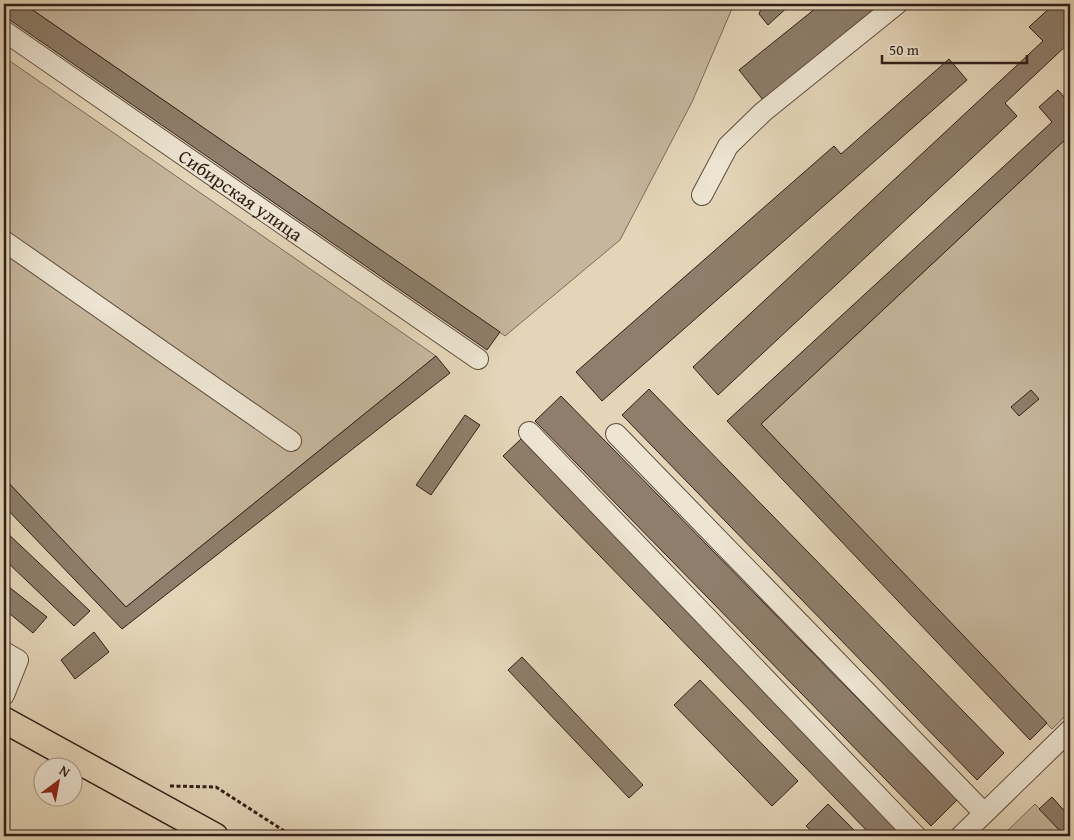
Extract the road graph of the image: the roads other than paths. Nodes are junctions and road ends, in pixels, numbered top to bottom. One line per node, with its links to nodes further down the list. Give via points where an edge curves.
1 (897, 4): 3 (street, via 763,112 728,146)
2 (4, 31): 5 (street, Сибирская улица)
3 (702, 195)
4 (4, 241): 8 (street)
5 (478, 359)
6 (529, 432): 16 (street)
7 (616, 434): 14 (street)
8 (291, 441)
9 (4, 637): 10 (street)
10 (11, 656): 11 (street)
11 (4, 695)
12 (4, 720): 15 (main road)
13 (1070, 730): 14 (street)
14 (984, 813): 17 (street)
15 (215, 836)
16 (916, 836)
17 (961, 836)

